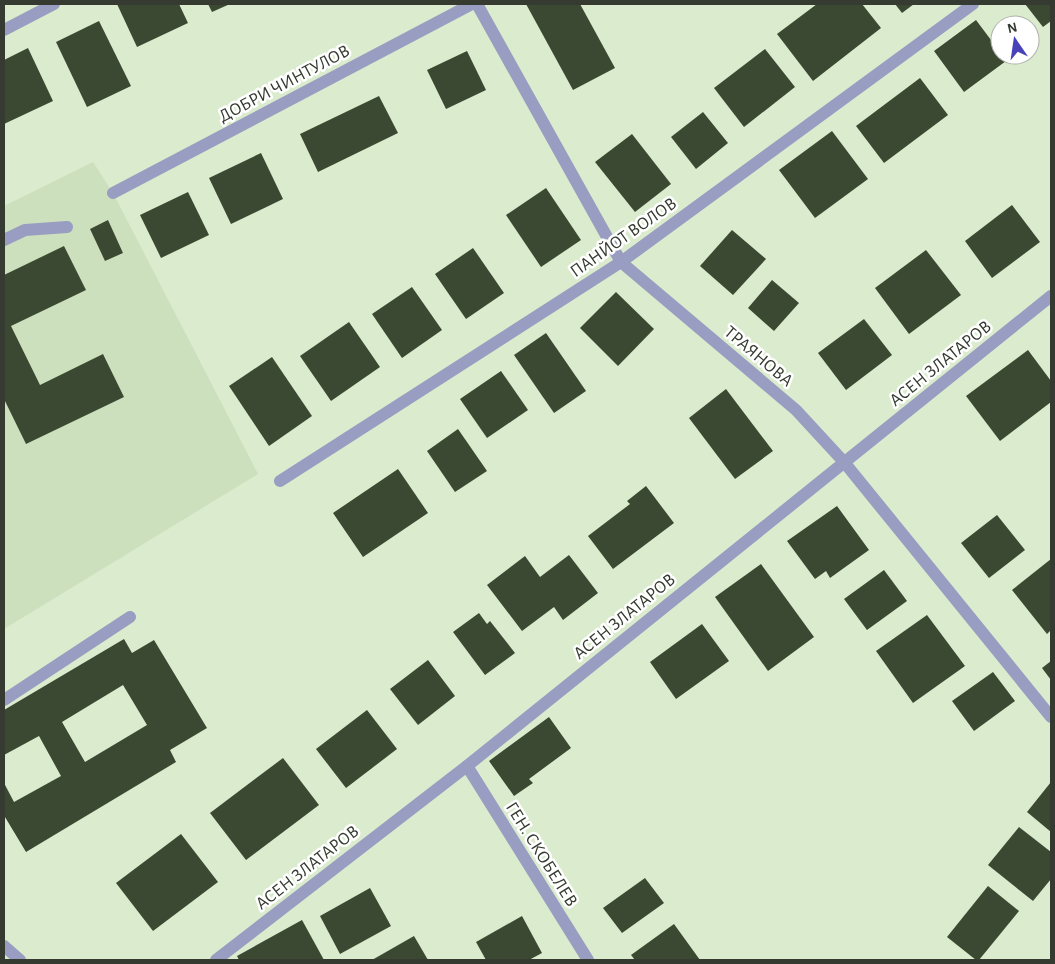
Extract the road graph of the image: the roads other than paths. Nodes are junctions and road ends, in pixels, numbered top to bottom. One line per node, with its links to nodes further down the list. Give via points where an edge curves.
1 (54, 4): 5 (street)
2 (472, 4): 6 (street, ДОБРИ ЧИНТУЛОВ)
3 (477, 4): 9 (street, ТРАЯНОВА)
4 (973, 4): 9 (street, ПАНЙОТ ВОЛОВ)
5 (4, 30)
6 (113, 193)
7 (67, 227): 8 (street, via 25,230)
8 (4, 240)
9 (621, 262): 11 (street, ТРАЯНОВА, via 796,410); 12 (street, ПАНЙОТ ВОЛОВ)
10 (1051, 296): 11 (street, АСЕН ЗЛАТАРОВ)
11 (844, 462): 15 (street, ТРАЯНОВА); 16 (street, АСЕН ЗЛАТАРОВ)
12 (280, 482)
13 (130, 617): 14 (street)
14 (4, 700)
15 (1051, 717)
16 (466, 766): 19 (street, АСЕН ЗЛАТАРОВ); 20 (street, ГЕН. СКОБЕЛЕВ)
17 (4, 946): 18 (street)
18 (20, 960)
19 (216, 960)
20 (588, 960)

